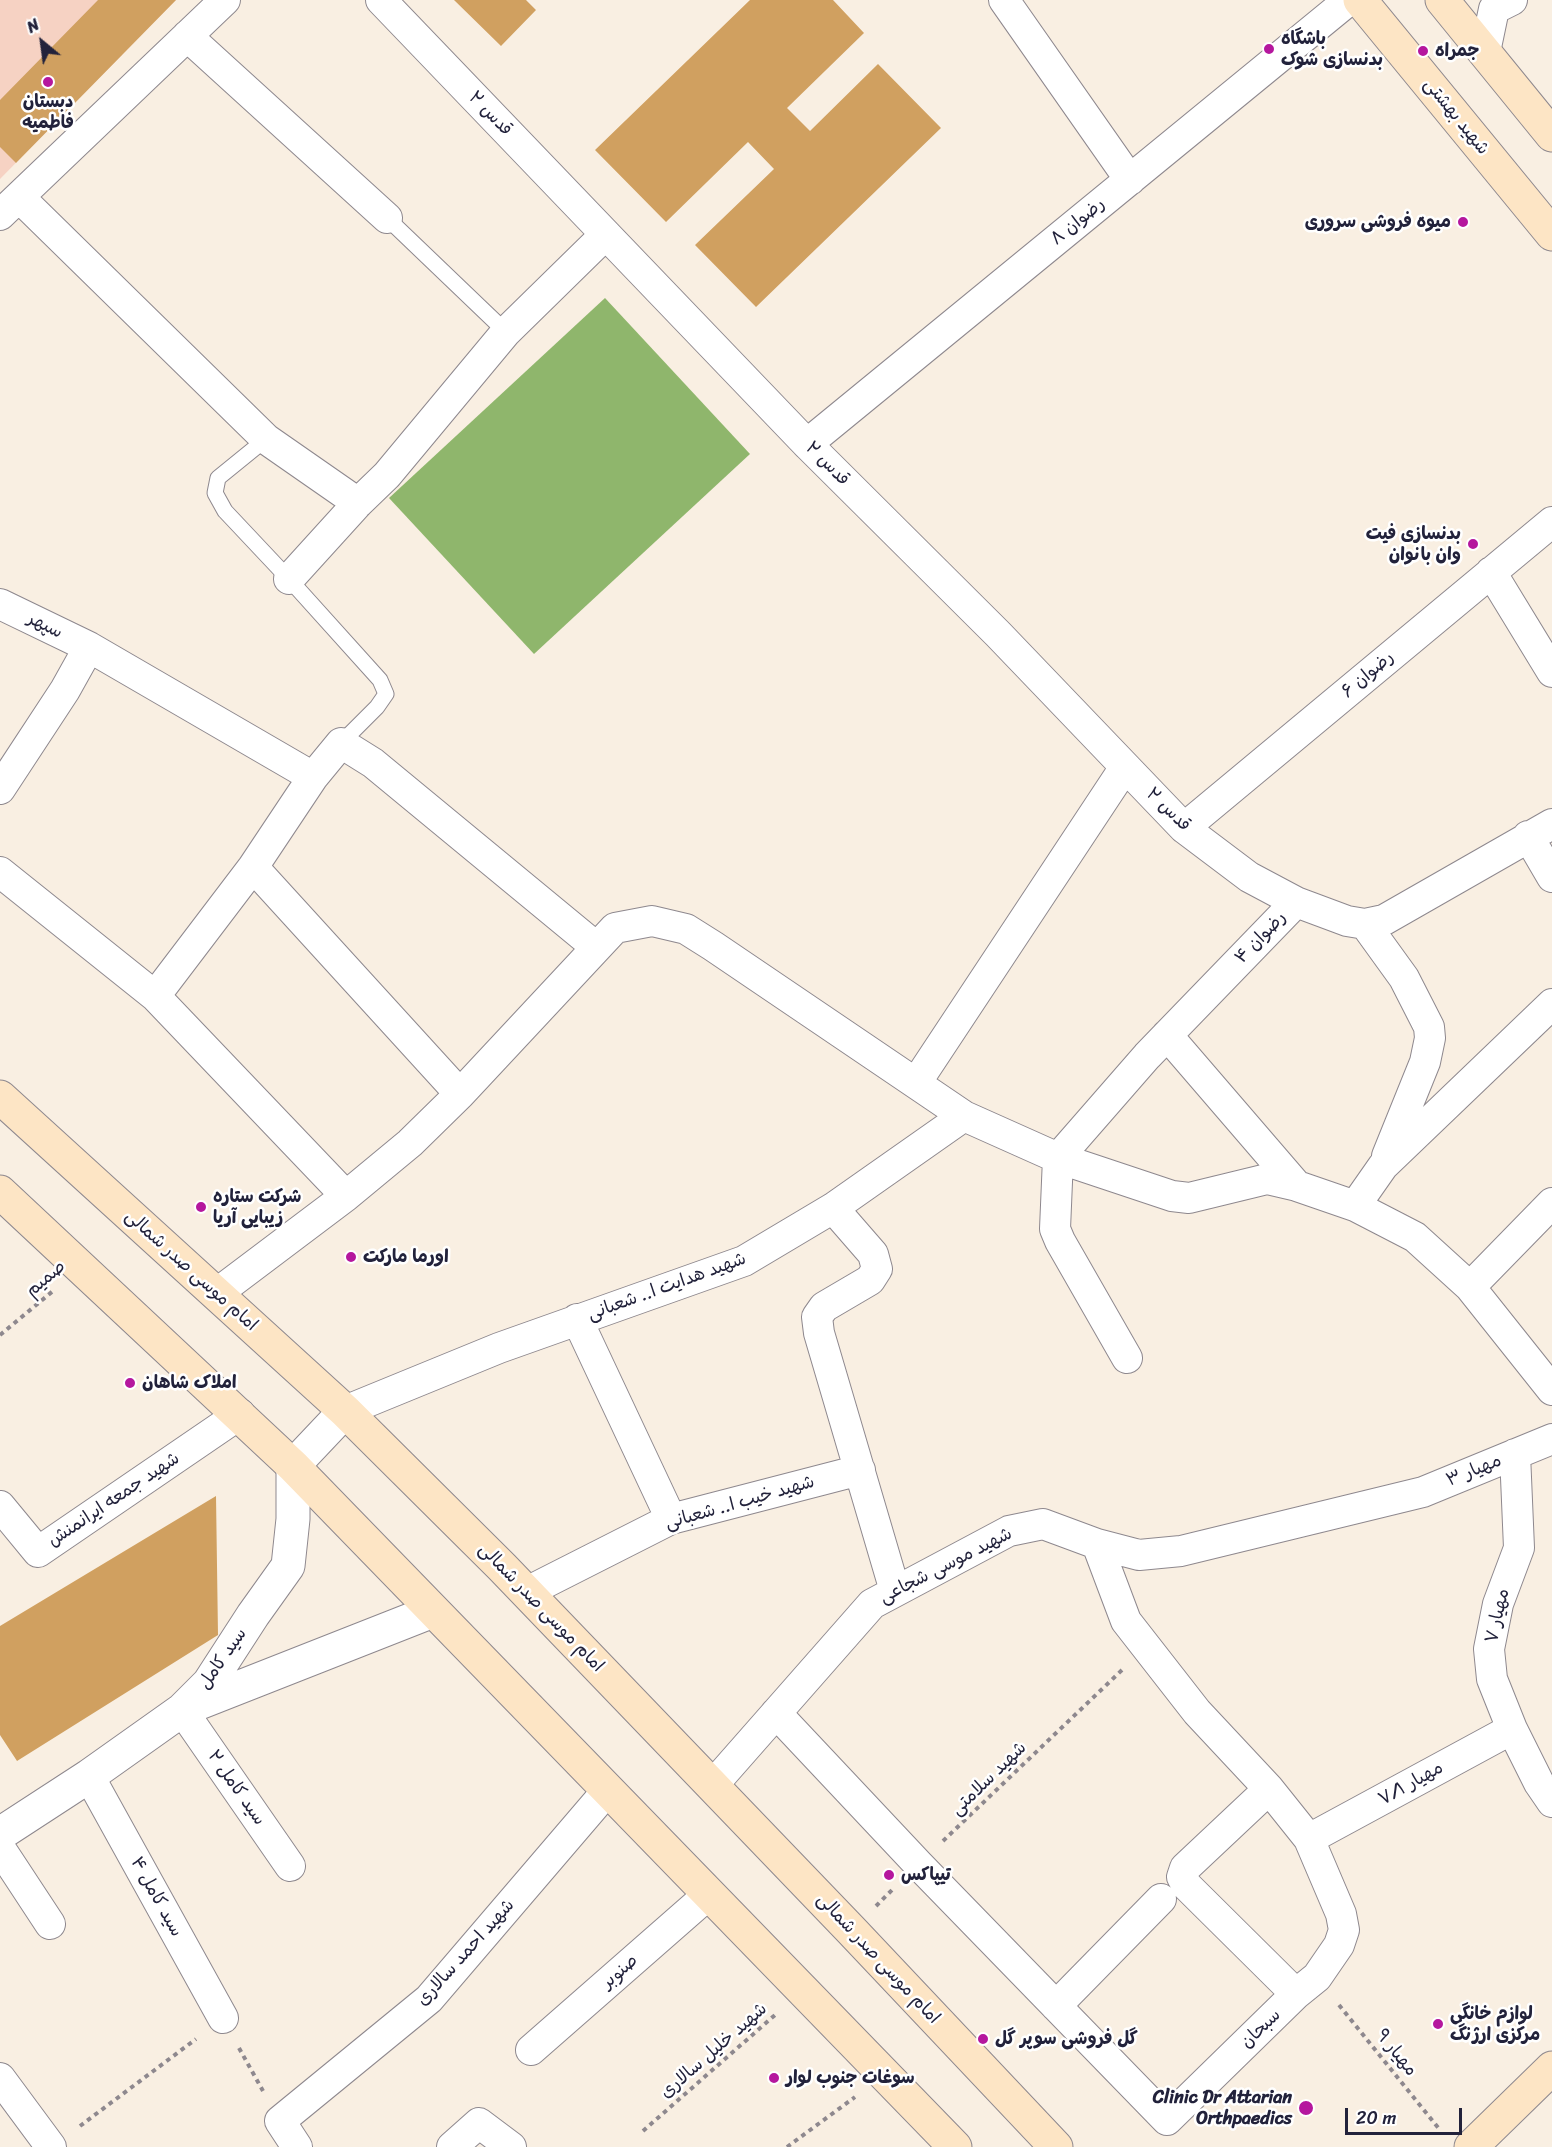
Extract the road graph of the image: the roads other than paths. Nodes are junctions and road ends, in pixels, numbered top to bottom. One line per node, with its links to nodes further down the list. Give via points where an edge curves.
1 (225, 0): 8 (street)
2 (381, 0): 14 (street, قدس ۲)
3 (1004, 0): 11 (street)
4 (1349, 0): 11 (street, رضوان ۸)
5 (1360, 0): 15 (main road, شهید بهشتی)
6 (1442, 0): 9 (main road)
7 (1500, 3): 9 (street)
8 (187, 36): 12 (street); 13 (street)
9 (1485, 52): 10 (main road)
10 (1552, 135)
11 (1130, 180): 18 (street, رضوان ۸)
12 (9, 206): 17 (street)
13 (387, 218): 16 (lane)
14 (605, 234): 16 (street); 18 (street, قدس ۲)
15 (1552, 234)
16 (506, 332): 19 (street, via 387,475)
17 (266, 439): 19 (street); 22 (lane, via 218,478 215,493 225,511)
18 (807, 444): 27 (street, قدس ۲)
19 (358, 503): 22 (street)
20 (1552, 522): 21 (street, رضوان ۶)
21 (1491, 572): 25 (street); 30 (street, رضوان ۶)
22 (289, 579): 26 (lane, via 380,680 386,694)
23 (0, 604): 24 (street, سپهر)
24 (89, 647): 28 (street, سپهر); 29 (street)
25 (1552, 672)
26 (341, 743): 28 (street); 37 (street, via 373,763)
27 (1125, 767): 30 (street, قدس ۲); 41 (street)
28 (313, 777): 32 (street)
29 (0, 789)
30 (1184, 828): 35 (street, قدس ۲, via 1249,877)
31 (1540, 830): 34 (street); 36 (street, via 1384,920)
32 (253, 867): 38 (street); 42 (street)
33 (0, 872): 38 (street)
34 (1552, 877)
35 (1296, 902): 36 (street, رضوان ۴); 40 (street, رضوان ۴)
36 (1365, 924): 46 (street, via 1404,978 1429,1027 1430,1038 1425,1062)
37 (596, 947): 41 (street, via 615,928 652,921 686,929); 42 (street)
38 (155, 996): 49 (street)
39 (1552, 1004): 46 (street)
40 (1167, 1035): 45 (street, رضوان ۴); 47 (street)
41 (916, 1083): 44 (street)
42 (460, 1094): 49 (street, via 410,1143)
43 (0, 1097): 54 (main road, امام موسی صدر شمالی)
44 (964, 1116): 45 (street); 52 (street, شهید هدایت ا.. شعبانی)
45 (1058, 1158): 47 (street, via 1172,1196 1189,1198 1267,1179); 56 (street, via 1055,1229)
46 (1383, 1166): 51 (street)
47 (1297, 1185): 51 (street)
48 (0, 1192): 59 (main road)
49 (346, 1196): 54 (street)
50 (1552, 1203): 53 (street)
51 (1355, 1206): 53 (street, via 1415,1237)
52 (833, 1208): 55 (street, شهید هدایت ا.. شعبانی, via 744,1261); 63 (street, via 873,1254 877,1269 870,1280 824,1307 817,1317)
53 (1470, 1287): 57 (street)
54 (216, 1294): 58 (main road, امام موسی صدر شمالی)
55 (577, 1319): 58 (street, شهید هدایت ا.. شعبانی); 66 (street)
56 (1127, 1358)
57 (1552, 1390)
58 (345, 1411): 62 (street); 69 (main road, امام موسی صدر شمالی)
59 (240, 1414): 62 (main road); 65 (street, شهید جمعه ایرانمنش, via 38,1552)
60 (1552, 1439): 61 (street, مهیار ۳)
61 (1515, 1454): 64 (street, مهیار ۳); 73 (street, مهیار ۷, via 1518,1548 1498,1604 1489,1649 1492,1679)
62 (293, 1466): 70 (main road); 71 (street, سید کامل, via 288,1566 209,1683)
63 (860, 1470): 66 (street, شهید خیب ا.. شعبانی); 68 (street)
64 (1394, 1500): 67 (street, شهید موسی شجاعی, via 1181,1551 1139,1555)
65 (0, 1506)
66 (671, 1519): 69 (street, شهید خیب ا.. شعبانی)
67 (1097, 1544): 68 (street, شهید موسی شجاعی, via 1043,1524 1009,1531); 76 (street, via 1126,1621 1197,1712)
68 (895, 1591): 72 (street, شهید موسی شجاعی, via 872,1604)
69 (527, 1592): 75 (main road, امام موسی صدر شمالی)
70 (433, 1611): 71 (street); 77 (main road)
71 (182, 1710): 74 (street, سید کامل); 82 (street, سید کامل ۲)
72 (776, 1713): 75 (street, شهید موسی شجاعی); 87 (street)
73 (1512, 1729): 78 (street, مهیار ۷); 80 (street, مهیار ۷/۱)
74 (89, 1776): 79 (street, سید کامل); 88 (street, سید کامل ۴)
75 (712, 1786): 98 (main road, امام موسی صدر شمالی)
76 (1269, 1789): 80 (street); 86 (street, via 1185,1868 1182,1877 1187,1886)
77 (607, 1791): 83 (main road); 94 (street, شهید احمد سالاری, via 429,1999 280,2121)
78 (1552, 1803)
79 (0, 1834)
80 (1309, 1839): 86 (street, سبحان, via 1344,1930 1339,1945)
81 (0, 1848): 85 (street)
82 (290, 1866)
83 (709, 1894): 89 (street, صنوبر); 97 (main road)
84 (1161, 1899): 87 (street)
85 (50, 1924)
86 (1307, 1985): 87 (street, سبحان, via 1167,2120)
87 (1056, 2006)
88 (223, 2018)
89 (531, 2050)
90 (1552, 2068): 93 (main road)
91 (0, 2078): 92 (street)
92 (61, 2140)
93 (1459, 2143)
94 (297, 2147)
95 (452, 2147): 96 (street, via 479,2123)
96 (511, 2147)
97 (955, 2147)
98 (1056, 2147)

